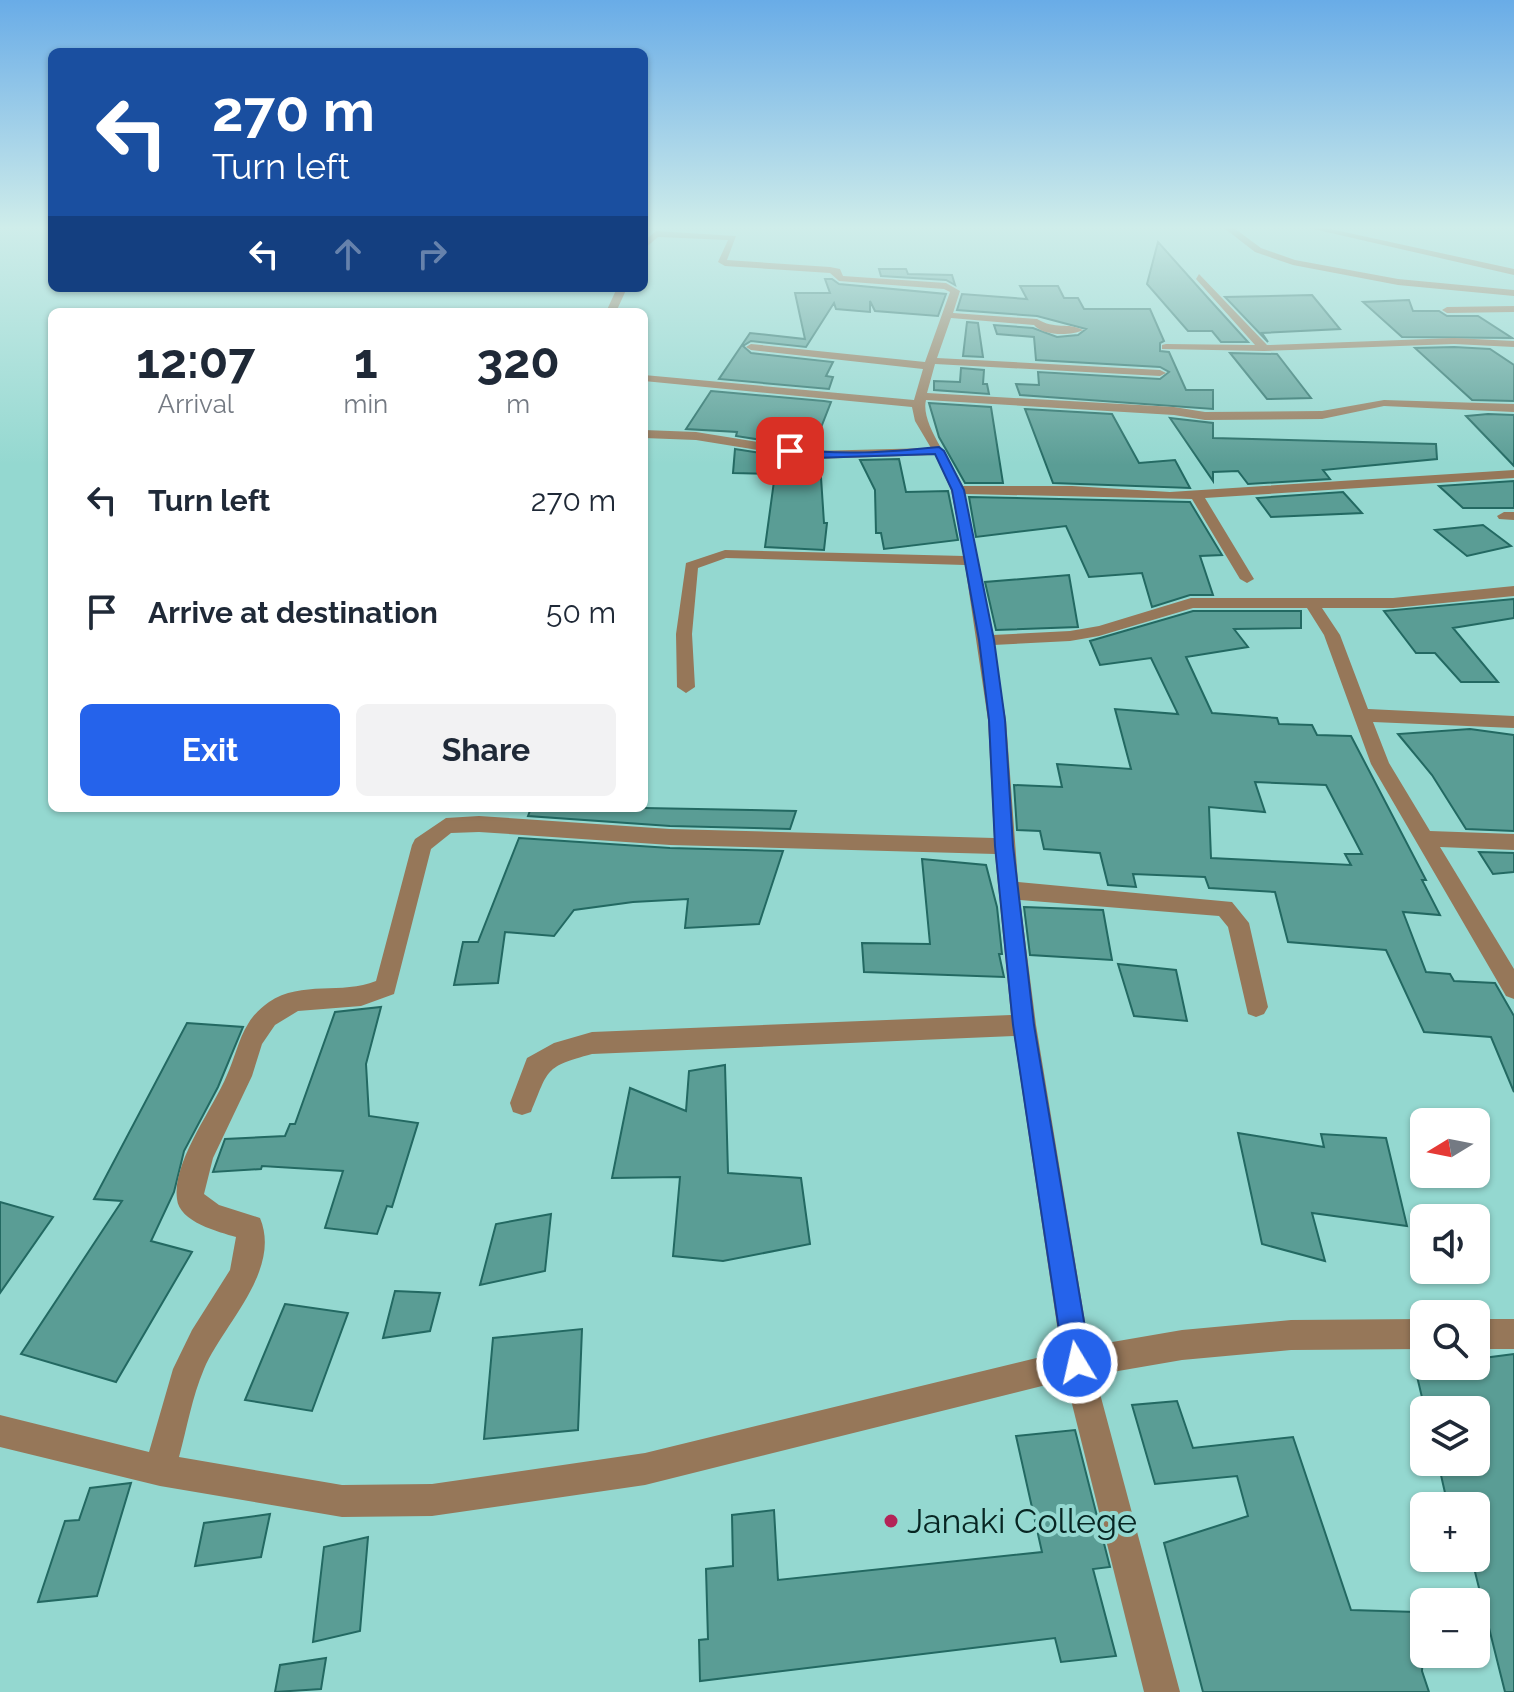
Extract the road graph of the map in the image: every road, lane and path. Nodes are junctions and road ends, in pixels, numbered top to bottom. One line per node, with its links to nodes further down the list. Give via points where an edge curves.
1 (949, 307): 5 (street)
2 (1226, 307): 10 (street)
3 (1514, 309): 4 (street)
4 (1447, 310)
5 (946, 315): 6 (street); 11 (street)
6 (1078, 330)
7 (1514, 344): 10 (street)
8 (751, 347): 11 (street)
9 (1166, 347): 10 (street)
10 (1264, 348)
11 (930, 364): 12 (street); 14 (street)
12 (1160, 373)
13 (648, 378): 14 (street)
14 (919, 400): 15 (street, via 1205,416 1322,415 1384,403); 17 (street, via 921,421)
15 (1514, 408)
16 (648, 434): 17 (street, via 696,436 813,455)
17 (939, 451): 19 (street)
18 (1514, 474): 20 (street)
19 (958, 490): 20 (street); 21 (street)
20 (1195, 493): 22 (street)
21 (972, 561): 25 (street); 26 (street, via 710,557 691,566 684,634)
22 (1247, 579)
23 (1514, 591): 24 (street, via 1393,603)
24 (1312, 604): 25 (street, via 1191,603 1099,631); 27 (street, via 1332,635)
25 (987, 640): 31 (street)
26 (686, 687)
27 (1363, 715): 28 (street); 29 (street, via 1380,764)
28 (1514, 722)
29 (1422, 838): 30 (street); 33 (street)
30 (1514, 842)
31 (1004, 846): 32 (street); 42 (street, via 446,826 422,845 386,987 359,997 304,998 266,1019 190,1177 190,1200 212,1216 250,1228 252,1250 242,1278 193,1357)
32 (1009, 890): 34 (street, via 1225,908 1238,923); 35 (street)
33 (1514, 989)
34 (1256, 1007)
35 (1024, 1025): 36 (street, via 592,1043 536,1066); 40 (street)
36 (522, 1103)
37 (1410, 1334): 40 (street, via 1291,1335 1182,1345)
38 (1490, 1334): 39 (street)
39 (1514, 1334)
40 (1077, 1363): 42 (street, via 645,1469 432,1500 342,1501); 43 (street)
41 (0, 1431): 42 (street)
42 (160, 1470)
43 (1162, 1692)

